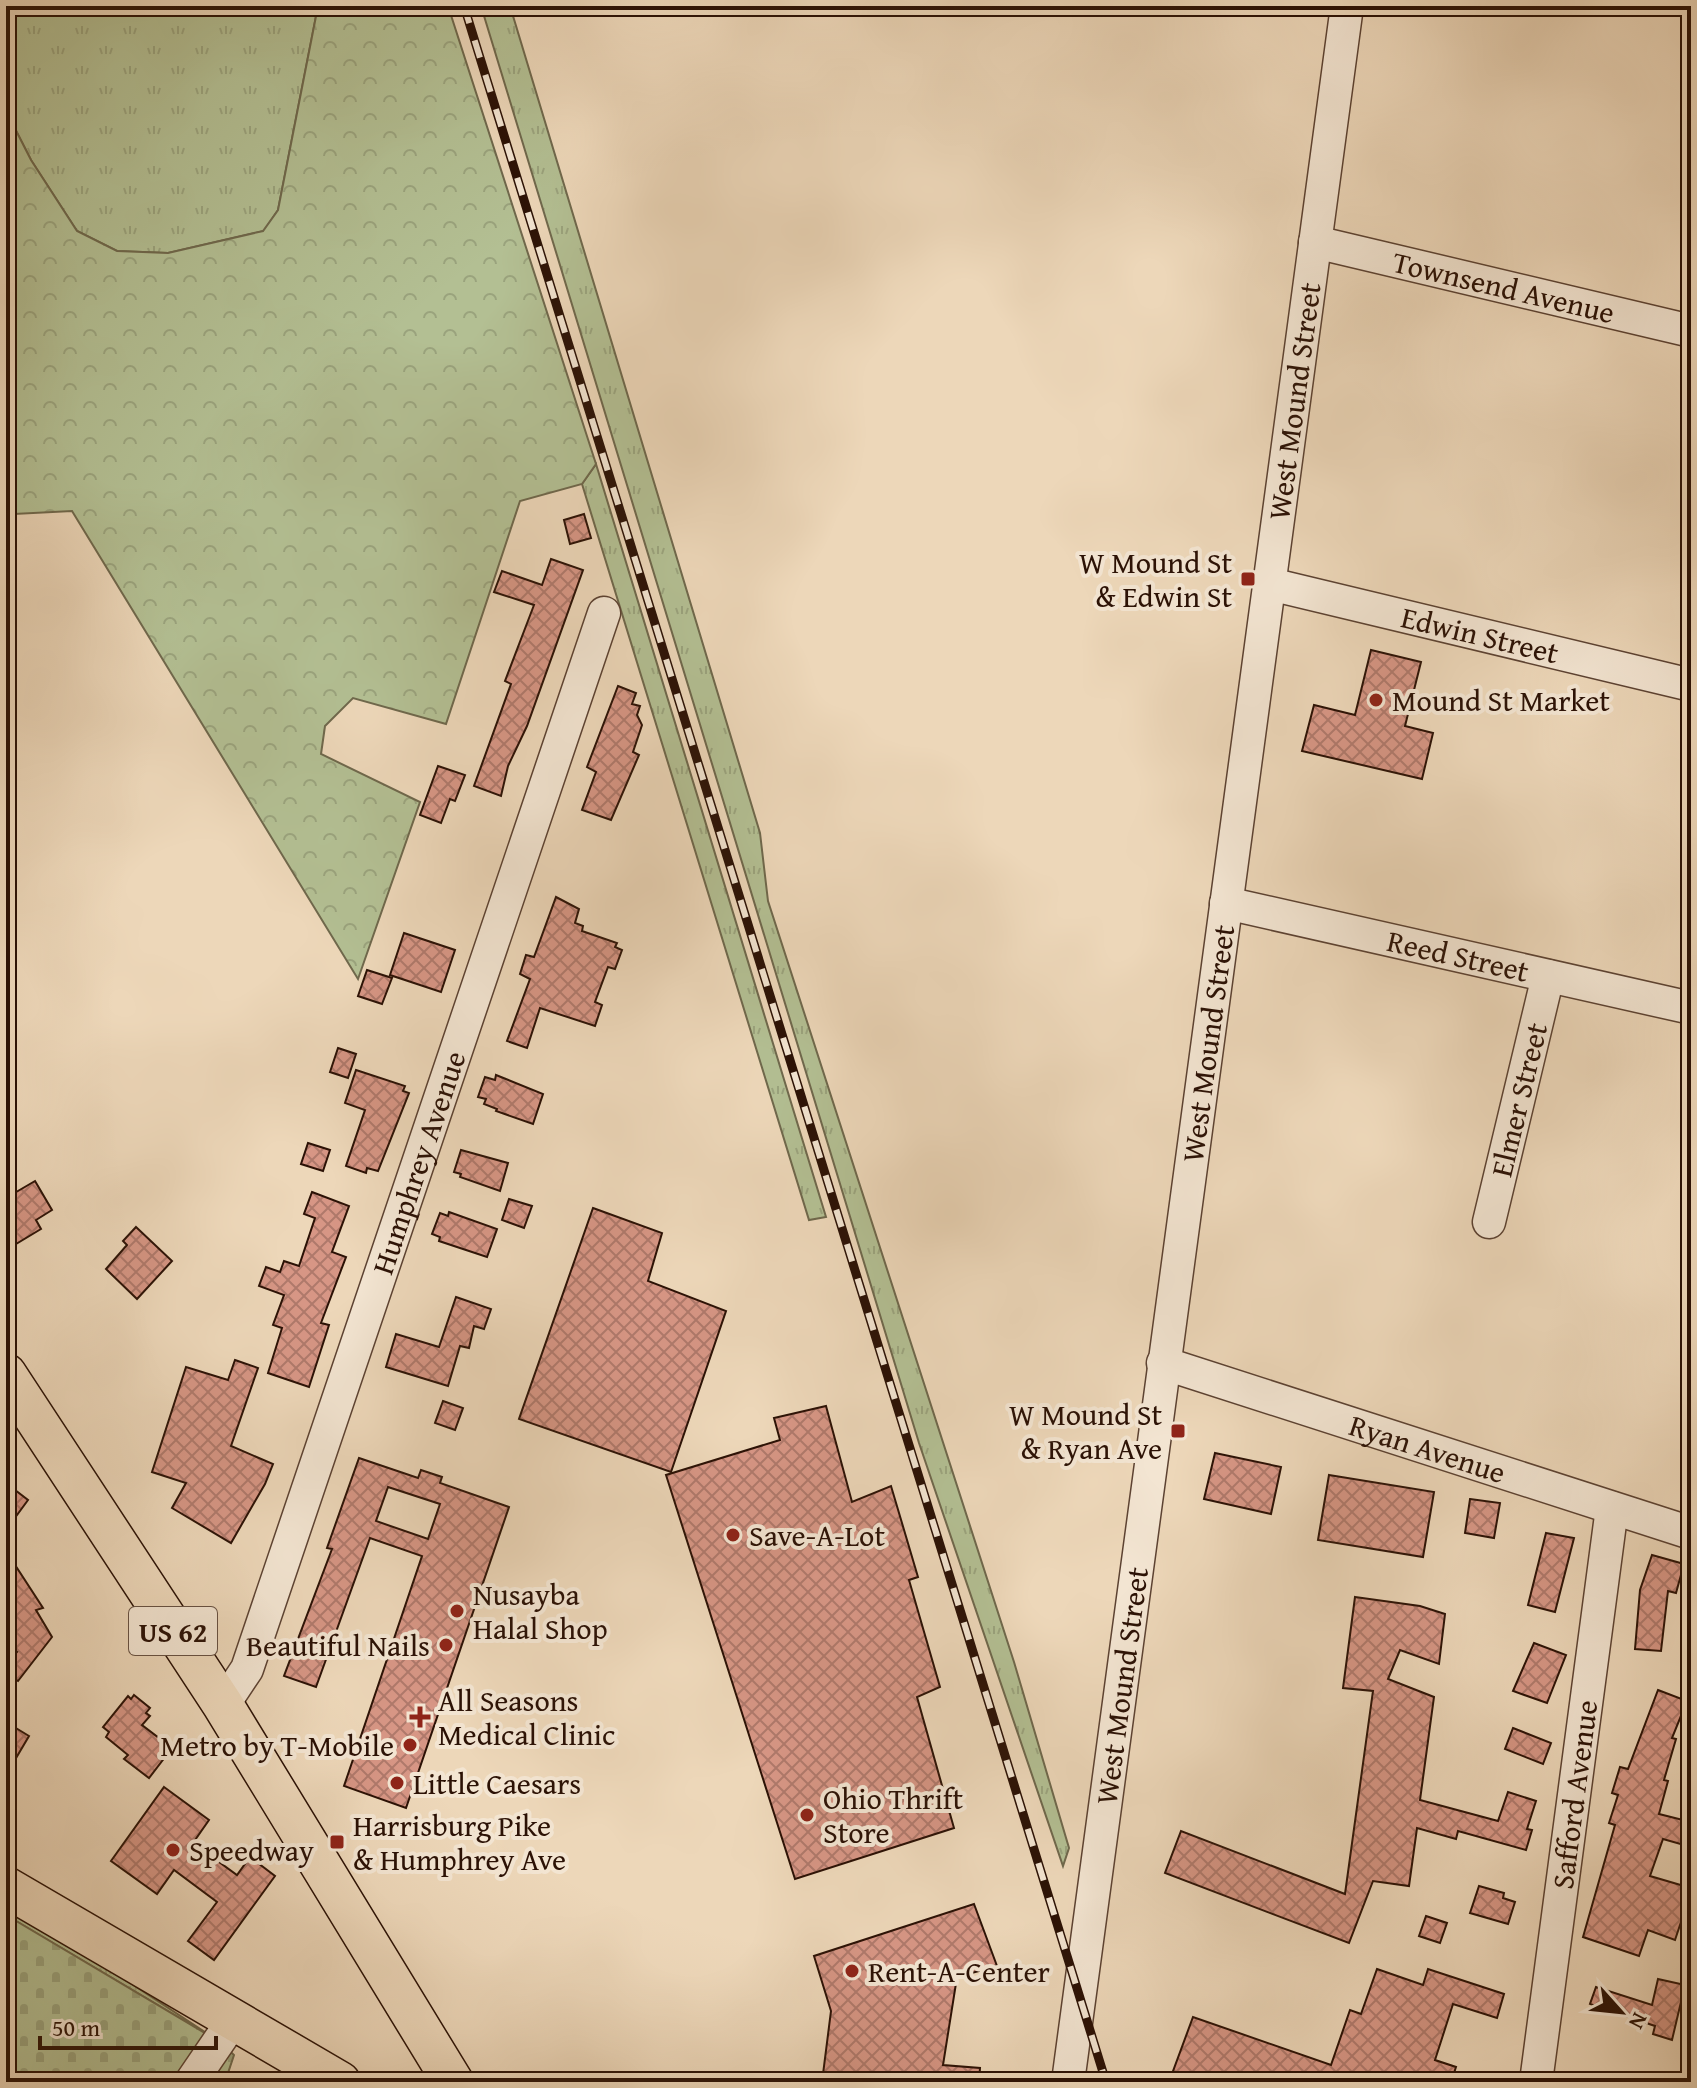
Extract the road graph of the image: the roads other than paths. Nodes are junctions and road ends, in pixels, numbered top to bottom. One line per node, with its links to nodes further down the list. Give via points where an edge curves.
1 (1347, 6): 2 (street, West Mound Street)
2 (1315, 242): 3 (street, Townsend Avenue); 4 (street, West Mound Street)
3 (1691, 331)
4 (1270, 584): 6 (street, Edwin Street); 7 (street, West Mound Street)
5 (604, 613): 15 (street, Humphrey Avenue, via 247,1669)
6 (1691, 685)
7 (1226, 903): 8 (street, Reed Street); 11 (street, West Mound Street)
8 (1548, 976): 9 (street, Reed Street); 10 (street, Elmer Street)
9 (1691, 1008)
10 (1489, 1222)
11 (1163, 1363): 13 (street, Ryan Avenue); 21 (street, West Mound Street)
12 (6, 1374): 15 (main road, US 62)
13 (1612, 1508): 14 (street, Ryan Avenue); 22 (street, Safford Avenue)
14 (1691, 1533)
15 (223, 1705): 20 (main road, US 62)
16 (6, 1887): 17 (main road)
17 (234, 2019): 18 (street); 19 (main road)
18 (191, 2082)
19 (340, 2082)
20 (453, 2082)
21 (1068, 2082)
22 (1536, 2082)

